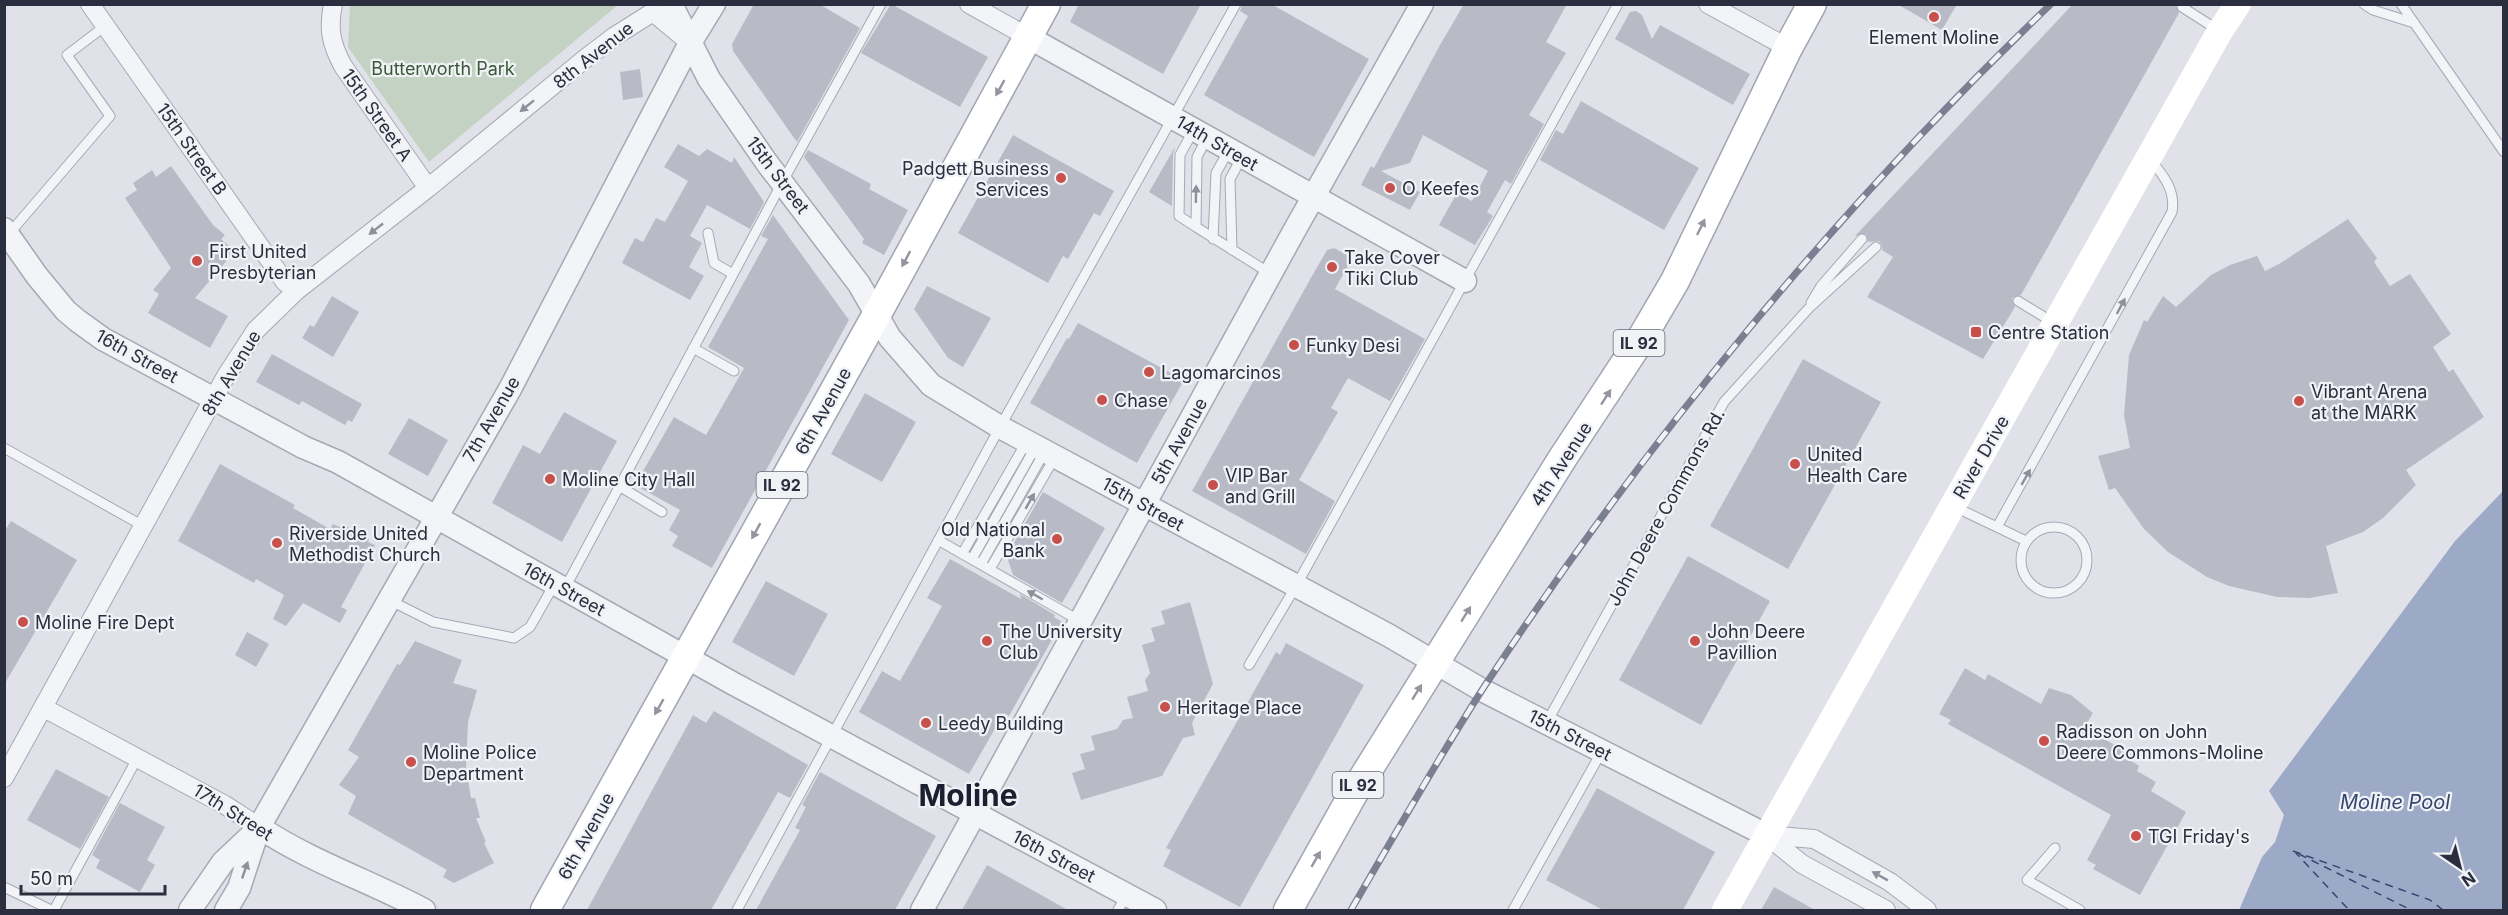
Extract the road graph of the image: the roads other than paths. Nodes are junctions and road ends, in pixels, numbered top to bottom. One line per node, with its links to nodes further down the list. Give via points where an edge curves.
1 (90, 4): 18 (street, 15th Street B)
2 (333, 4): 29 (street, 15th Street A, via 330,36 334,49)
3 (670, 4): 21 (street, 15th Street)
4 (714, 4): 21 (street, 7th Avenue)
5 (881, 4): 28 (lane)
6 (969, 4): 20 (street, 14th Street)
7 (1046, 4): 20 (main road, 6th Avenue / IL 92)
8 (1236, 4): 23 (lane)
9 (1422, 4): 30 (street, 5th Avenue)
10 (1618, 4): 40 (lane)
11 (1708, 4): 22 (street)
12 (1812, 4): 22 (main road, 4th Avenue / IL 92)
13 (2238, 4): 19 (main road, River Drive)
14 (2364, 4): 17 (lane)
15 (2401, 4): 17 (lane)
16 (2182, 6): 19 (lane)
17 (2411, 22): 25 (lane)
18 (105, 26): 32 (lane, via 67,55 110,116); 41 (street, 15th Street B, via 285,282)
19 (2220, 31): 27 (main road, River Drive)
20 (1028, 36): 23 (street, 14th Street); 44 (main road, 6th Avenue / IL 92, one-way to 44)
21 (690, 43): 28 (street, 15th Street, via 709,79); 29 (street, 8th Avenue, one-way to 29, via 653,12 641,18 586,58); 56 (street, 7th Avenue, via 510,388)
22 (1788, 48): 69 (main road, 4th Avenue / IL 92, one-way to 22, via 1675,281)
23 (1172, 118): 24 (street, 14th Street); 49 (lane)
24 (1201, 134): 26 (street, 14th Street); 31 (lane, one-way to 24); 31 (lane, via 1180,155 1179,216)
25 (2504, 152)
26 (1236, 153): 30 (street, 14th Street); 34 (lane, via 1216,173); 37 (lane, via 1230,179)
27 (2149, 158): 45 (main road, River Drive); 58 (lane, one-way to 27, via 2172,212 2169,185)
28 (783, 181): 38 (lane); 44 (street, 15th Street)
29 (428, 188): 41 (street, 8th Avenue, one-way to 41)
30 (1314, 196): 39 (street, 5th Avenue); 40 (street, 14th Street)
31 (1196, 227): 34 (lane)
32 (6, 232): 48 (street, 16th Street, via 50,293 78,321 103,339)
33 (708, 233): 38 (lane, via 714,263)
34 (1214, 239): 37 (lane)
35 (1862, 239): 43 (lane, John Deere Commons Rd., via 1821,286)
36 (1876, 247): 43 (lane, John Deere Commons Rd.)
37 (1232, 250): 39 (lane)
38 (733, 274): 46 (lane)
39 (1271, 274): 53 (street, 5th Avenue)
40 (1464, 280): 65 (lane)
41 (296, 291): 48 (street, 8th Avenue, via 255,330)
42 (2018, 301): 45 (lane)
43 (1809, 308): 72 (lane, John Deere Commons Rd., via 1724,402)
44 (877, 314): 49 (street, 15th Street, via 890,338 931,385); 68 (main road, 6th Avenue / IL 92, one-way to 68)
45 (2056, 324): 54 (main road, River Drive)
46 (693, 348): 47 (lane); 52 (lane)
47 (734, 371)
48 (214, 399): 56 (street, 16th Street); 57 (street, 8th Avenue)
49 (1000, 427): 51 (street, 15th Street); 59 (lane)
50 (4, 448): 57 (lane)
51 (1041, 449): 53 (street, 15th Street); 61 (lane); 62 (lane); 63 (lane, one-way to 51)
52 (619, 486): 55 (lane); 64 (lane)
53 (1144, 506): 65 (street, 15th Street); 67 (street, 5th Avenue)
54 (1952, 506): 58 (lane); 79 (main road, River Drive)
55 (662, 512)
56 (435, 516): 64 (street, 16th Street); 66 (street, 7th Avenue)
57 (145, 527): 71 (street, 8th Avenue)
58 (1997, 527): 60 (lane)
59 (938, 540): 61 (lane); 73 (lane)
60 (2026, 541): 60 (lane, via 2022,569 2038,589 2061,592 2083,575 2085,550 2072,532 2044,528)
61 (962, 554): 62 (lane)
62 (977, 562): 63 (lane)
63 (990, 569): 67 (lane, one-way to 63)
64 (560, 586): 66 (lane, via 530,627 514,638 433,622); 68 (street, 16th Street)
65 (1296, 586): 69 (street, 15th Street); 70 (lane)
66 (389, 600): 78 (street, 7th Avenue)
67 (1080, 621): 77 (street, 5th Avenue)
68 (687, 656): 73 (street, 16th Street); 87 (main road, 6th Avenue / IL 92, one-way to 87)
69 (1435, 664): 72 (street, 15th Street); 91 (main road, 4th Avenue / IL 92, one-way to 69, via 1353,794)
70 (1249, 665)
71 (45, 708): 75 (street, 17th Street); 76 (street, 8th Avenue)
72 (1546, 724): 74 (street, 15th Street)
73 (831, 736): 77 (street, 16th Street); 88 (lane)
74 (1602, 751): 79 (street, 15th Street); 92 (lane)
75 (138, 757): 78 (street, 17th Street); 83 (lane)
76 (6, 770)
77 (974, 814): 82 (street, 16th Street); 89 (street, 5th Avenue)
78 (260, 827): 84 (street, 7th Avenue, via 223,862); 85 (street, 7th Avenue, one-way to 78, via 239,888); 86 (street, 17th Street, via 289,847)
79 (1766, 836): 93 (main road, River Drive); 94 (street, 15th Street, via 1802,864); 95 (street, 15th Street, one-way to 79, via 1890,882 1814,839)
80 (2055, 849): 96 (lane, via 2027,880)
81 (4, 887): 83 (lane)
82 (1122, 902): 90 (street, 16th Street)
83 (52, 910)
84 (190, 910)
85 (226, 910)
86 (424, 910)
87 (545, 910)
88 (736, 910)
89 (922, 910)
90 (1155, 910)
91 (1288, 910)
92 (1513, 910)
93 (1725, 910)
94 (1886, 910)
95 (1927, 910)
96 (2080, 910)

